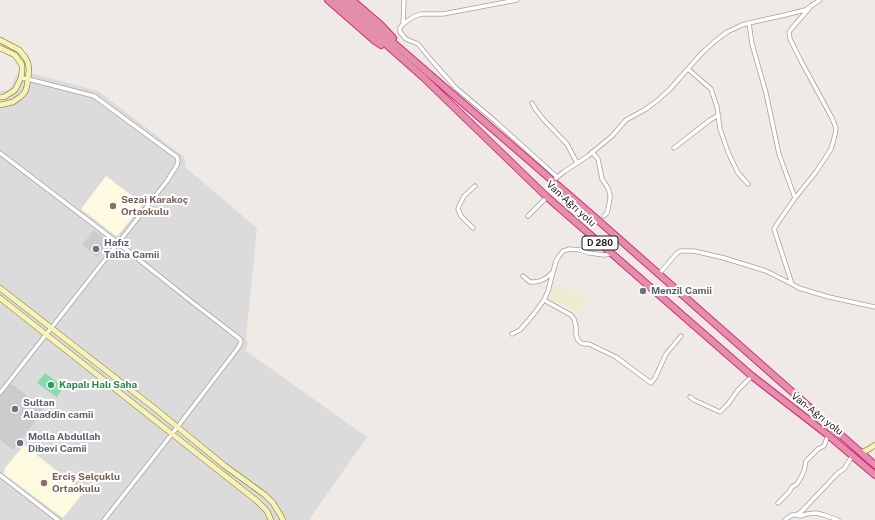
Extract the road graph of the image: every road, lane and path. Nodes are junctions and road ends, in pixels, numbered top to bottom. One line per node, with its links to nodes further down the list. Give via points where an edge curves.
1 (328, 0): 15 (highway, via 374,40)
2 (336, 0): 15 (highway, Van-Ağrı yolu / D 280)
3 (344, 0): 15 (highway, D 280)
4 (352, 0): 15 (highway, via 398,43)
5 (404, 0): 12 (street)
6 (517, 0): 12 (street, via 443,14 421,14)
7 (820, 0): 8 (street)
8 (812, 6): 9 (street); 10 (street)
9 (793, 13): 10 (street); 11 (street)
10 (798, 20): 31 (street, via 789,32 790,39 836,128 831,149)
11 (749, 23): 16 (street, via 727,32); 31 (street, via 779,154)
12 (403, 24): 27 (street, via 400,32 406,39 418,44 456,88 495,121)
13 (0, 40): 18 (street, via 25,56 29,70)
14 (0, 48): 17 (street, via 19,59 22,65)
15 (405, 57): 27 (highway, D 280); 30 (highway, Van-Ağrı yolu / D 280)
16 (688, 69): 22 (street, via 711,89); 24 (street, via 658,100 626,120 612,136)
17 (22, 78): 18 (street); 19 (street, via 15,90)
18 (28, 79): 21 (street, via 25,92 20,97 13,102); 35 (street, via 94,96 177,157 177,165 167,181)
19 (0, 97)
20 (532, 103): 26 (street, via 566,144)
21 (0, 105)
22 (719, 115): 23 (street); 28 (street, via 720,129 728,152 738,173)
23 (674, 148)
24 (592, 152): 26 (street); 33 (street, via 598,159 602,179 610,194 608,209)
25 (0, 153): 35 (street)
26 (577, 163): 27 (street)
27 (556, 180): 38 (highway, D 280)
28 (748, 184)
29 (475, 186): 34 (street, via 462,199 458,209 460,216)
30 (547, 197): 32 (street); 36 (highway, Van-Ağrı yolu / D 280)
31 (796, 198): 40 (street, via 774,229)
32 (528, 216)
33 (604, 216)
34 (474, 228)
35 (118, 243): 45 (street); 52 (street, via 240,339 238,348)
36 (612, 254): 37 (street, via 566,250 559,256); 49 (highway, Van-Ağrı yolu / D 280)
37 (553, 271): 39 (street, via 540,281 530,282); 43 (street)
38 (659, 274): 40 (street, via 680,251 694,251 766,271); 56 (highway, D 280)
39 (523, 276)
40 (792, 284): 44 (street, via 818,294)
41 (0, 288): 45 (street)
42 (0, 298): 46 (street)
43 (544, 300): 47 (street, via 520,330); 48 (street, via 571,315 580,343 590,344 616,357 651,383 666,354)
44 (875, 307)
45 (51, 328): 46 (street); 52 (street)
46 (46, 334): 50 (street); 53 (street)
47 (512, 334)
48 (681, 336)
49 (752, 376): 51 (street, via 720,412); 54 (highway, Van-Ağrı yolu / D 280)
50 (0, 393)
51 (690, 397)
52 (178, 427): 53 (street); 66 (street, via 265,495 273,503)
53 (172, 434): 64 (street); 65 (street, via 257,501)
54 (828, 435): 57 (highway, Van-Ağrı yolu / D 280); 61 (street, via 824,446 806,461 797,484)
55 (875, 444): 56 (street)
56 (861, 453): 58 (highway, D 280)
57 (852, 456): 60 (highway, Van-Ağrı yolu / D 280); 62 (street, via 844,469)
58 (875, 465)
59 (0, 475): 63 (street)
60 (875, 475)
61 (778, 503)
62 (796, 515): 67 (street); 68 (street, via 816,514)
63 (58, 520)
64 (104, 520)
65 (271, 520)
66 (282, 520)
67 (785, 520)
68 (838, 520)

